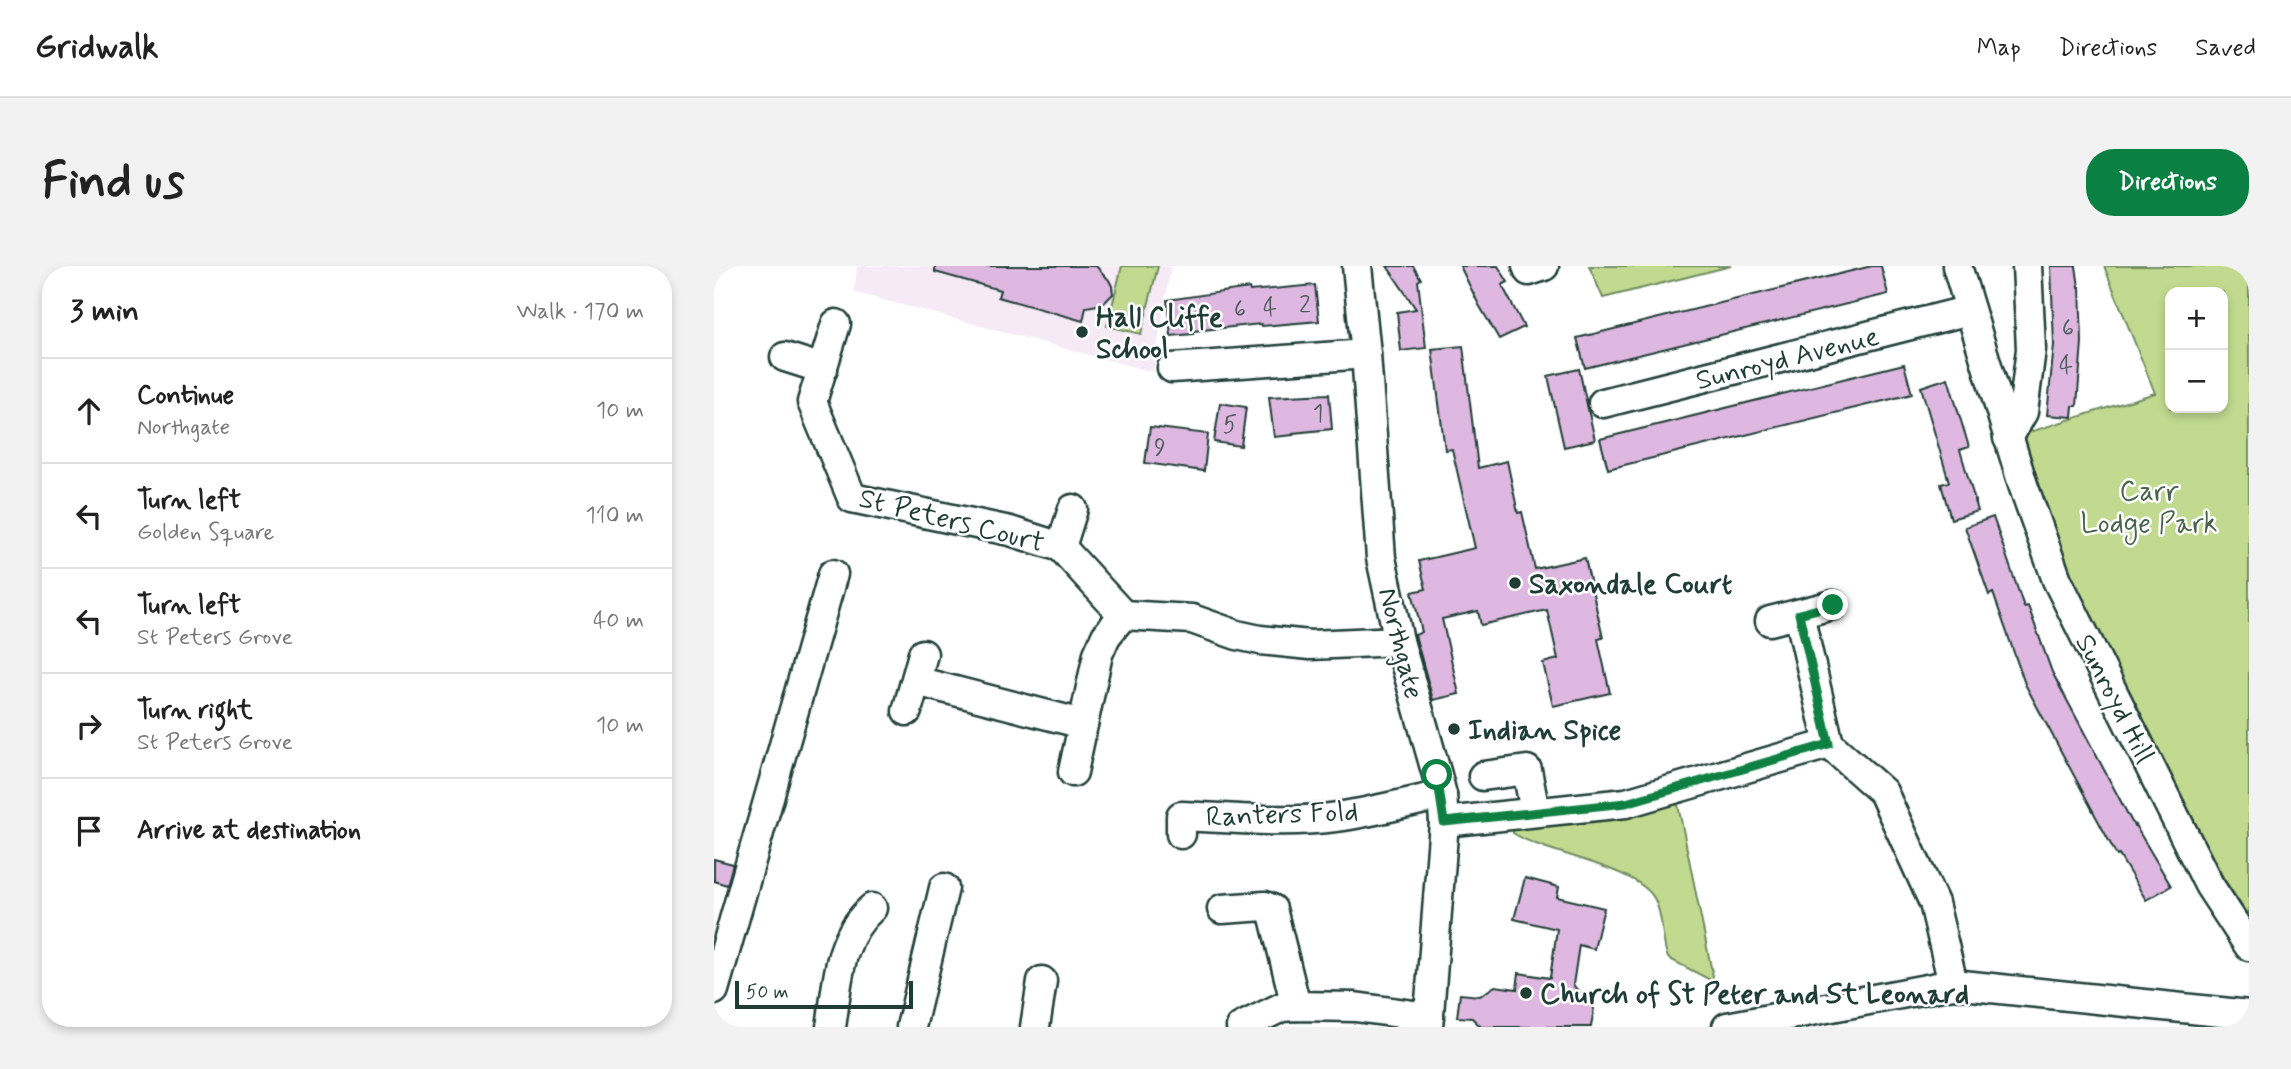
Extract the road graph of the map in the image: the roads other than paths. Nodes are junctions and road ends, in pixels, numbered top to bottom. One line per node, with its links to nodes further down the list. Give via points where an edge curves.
1 (1357, 266): 8 (street, Northgate)
2 (1527, 266): 3 (street, via 1529,271)
3 (1544, 266)
4 (1957, 266): 6 (street, Sunroyd Hill)
5 (2027, 266): 13 (street, via 2031,349 2023,412)
6 (1970, 310): 12 (street, Sunroyd Avenue); 13 (street, Sunroyd Hill)
7 (836, 324): 11 (street, St Peters Court)
8 (1366, 354): 10 (street); 21 (street, Northgate, via 1381,558)
9 (785, 357): 11 (street)
10 (1172, 368)
11 (823, 369): 15 (street, St Peters Court, via 811,402 852,498 1010,531)
12 (1603, 403)
13 (2008, 438): 33 (street, Sunroyd Hill, via 2057,580 2209,885)
14 (1073, 509): 15 (street, St Peters Court)
15 (1061, 547): 19 (street, St Peters Court)
16 (833, 574): 36 (street)
17 (1833, 605): 18 (street)
18 (1799, 614): 20 (street); 24 (street)
19 (1123, 615): 21 (street, via 1192,619 1237,635 1310,645); 23 (street, via 1098,654)
20 (1770, 621)
21 (1399, 641): 27 (street, Northgate)
22 (907, 711): 23 (street, via 920,667)
23 (1083, 724): 25 (street)
24 (1829, 744): 28 (street, via 1626,803); 35 (street, via 1883,792 1934,903)
25 (1073, 772)
26 (1483, 776): 28 (street, via 1527,770)
27 (1443, 808): 28 (street); 29 (street, Ranters Fold, via 1401,805 1334,817 1271,819 1181,816); 40 (street, Northgate)
28 (1535, 812)
29 (1181, 834)
30 (944, 888): 42 (street)
31 (872, 908): 41 (street, via 858,920 843,947)
32 (1222, 909): 37 (street, via 1272,909)
33 (2249, 946)
34 (1042, 981): 43 (street)
35 (1953, 984): 38 (street); 39 (street)
36 (714, 990)
37 (1296, 1006): 40 (street, via 1355,1007); 44 (street, via 1282,1007)
38 (2249, 1015)
39 (1796, 1021): 45 (street)
40 (1429, 1022)
41 (831, 1027)
42 (911, 1027)
43 (1035, 1027)
44 (1241, 1027)
45 (1727, 1027)

